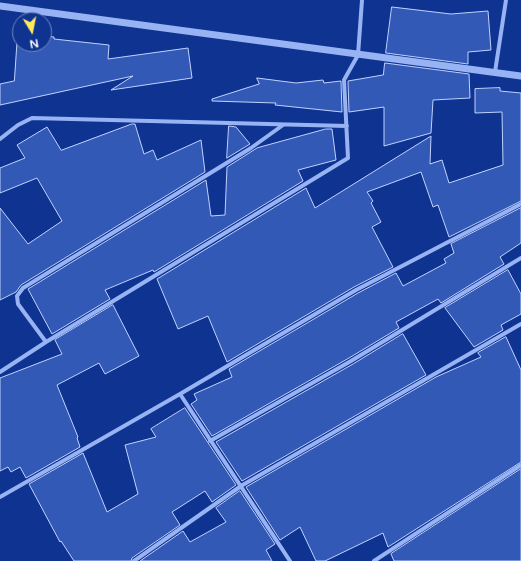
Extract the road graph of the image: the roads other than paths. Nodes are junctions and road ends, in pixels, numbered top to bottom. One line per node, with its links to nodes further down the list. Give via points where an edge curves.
1 (362, 0): 4 (street)
2 (506, 0): 5 (street)
3 (0, 6): 4 (street)
4 (358, 54): 5 (street); 8 (street, via 344,80)
5 (495, 72): 6 (street)
6 (521, 76)
7 (283, 125): 8 (street); 9 (street, via 32,118); 13 (street, via 251,148 23,288 16,296 18,304)
8 (346, 126): 13 (street, via 348,158)
9 (0, 139)
10 (521, 204): 15 (street, via 356,290)
11 (521, 258): 16 (street, via 351,362)
12 (521, 324): 18 (street)
13 (46, 342): 14 (street)
14 (0, 372)
15 (180, 394): 16 (street); 19 (street)
16 (210, 441): 18 (street)
17 (521, 465): 22 (street)
18 (241, 486): 20 (street); 21 (street)
19 (0, 497)
20 (134, 561)
21 (290, 561)
22 (374, 561)

